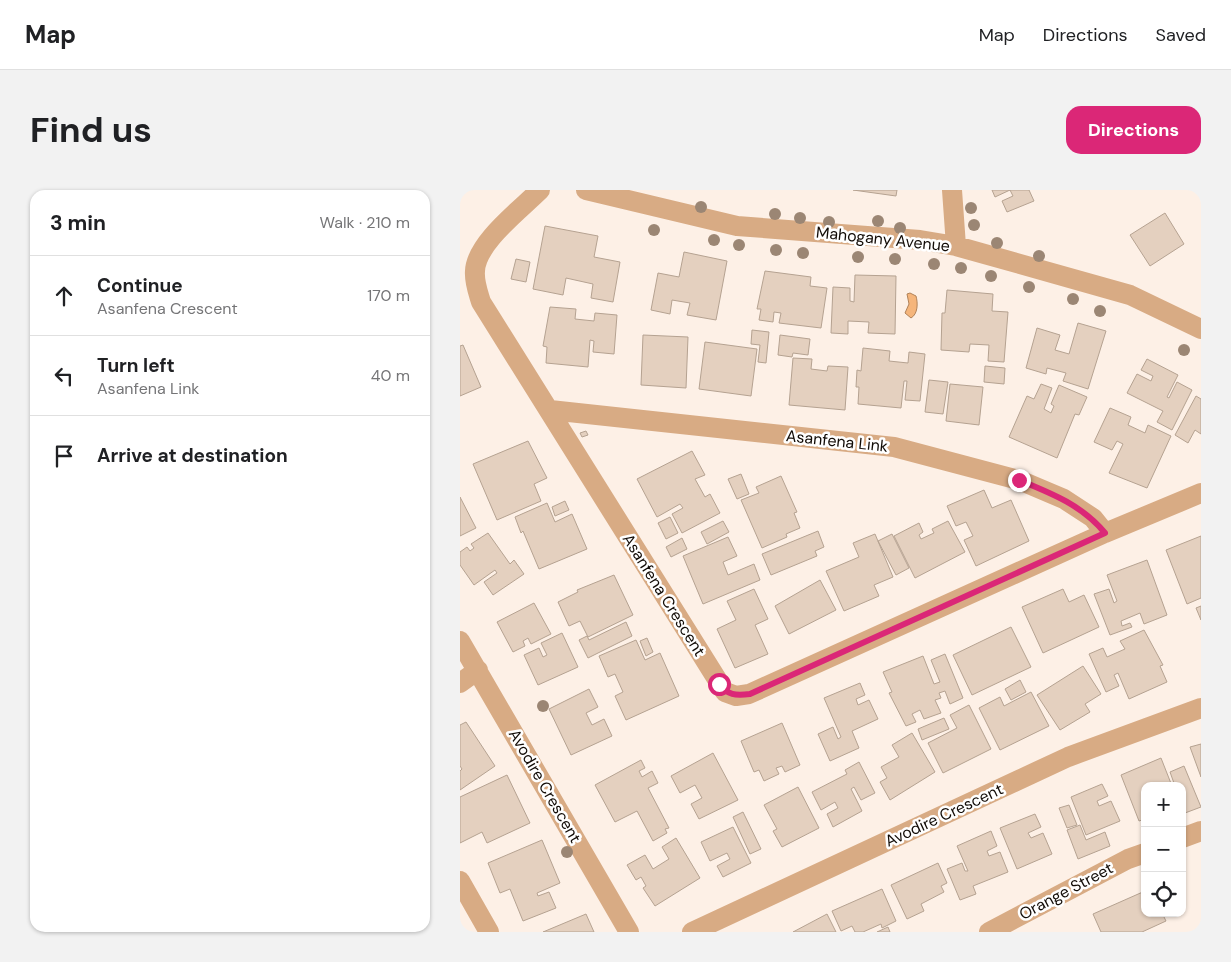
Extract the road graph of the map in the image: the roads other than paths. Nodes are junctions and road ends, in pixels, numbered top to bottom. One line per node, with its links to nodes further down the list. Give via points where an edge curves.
1 (540, 190): 6 (street, Asanfena Crescent, via 480,251 475,283 481,302)
2 (586, 190): 4 (street, Mahogany Avenue, via 737,226 920,240)
3 (952, 190): 4 (street)
4 (956, 246): 5 (street, Mahogany Avenue, via 1130,295)
5 (1201, 329)
6 (550, 410): 8 (street, Asanfena Link, via 894,448 1019,480 1064,499 1093,518); 8 (street, Asanfena Crescent, via 719,684 725,692 736,696 750,694)
7 (1201, 493): 8 (street, Asanfena Crescent)
8 (1105, 533)
9 (460, 641): 10 (street, Avodire Crescent)
10 (478, 670): 11 (street); 18 (street, Avodire Crescent)
11 (460, 683)
12 (1201, 708): 19 (street, Avodire Crescent, via 1068,758)
13 (1201, 831): 14 (street)
14 (1186, 837)
15 (1141, 854): 20 (street, Orange Street)
16 (460, 881): 17 (street)
17 (489, 932)
18 (630, 932)
19 (692, 932)
20 (989, 932)

